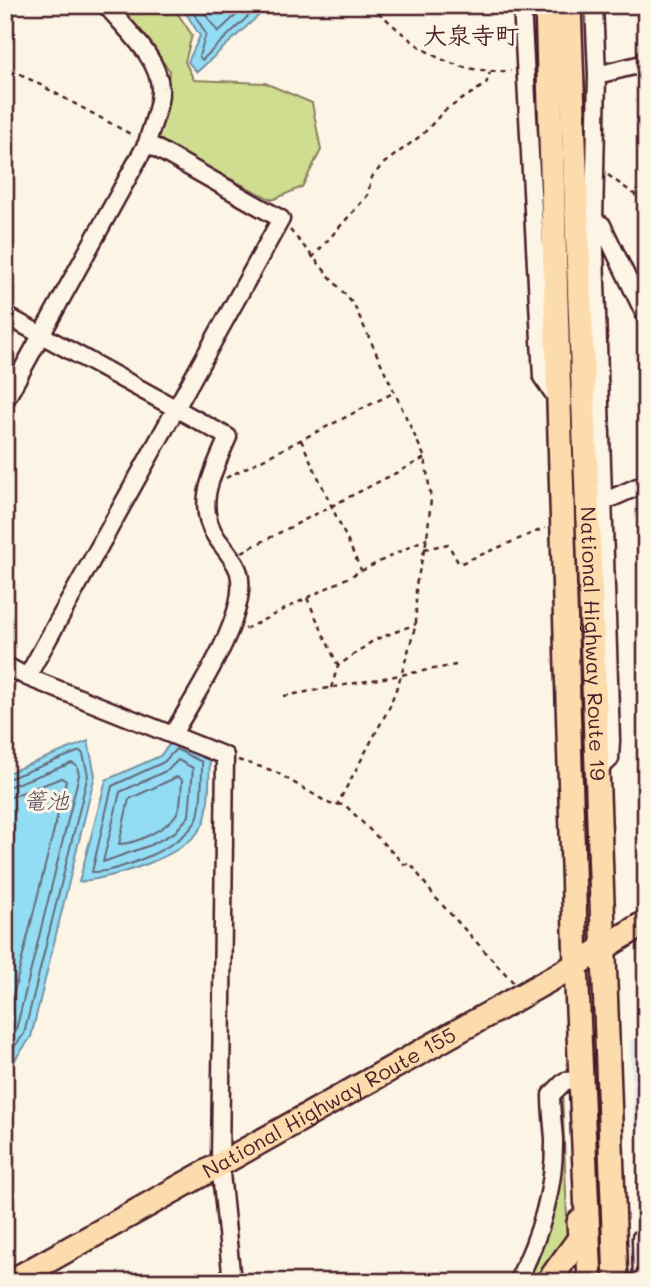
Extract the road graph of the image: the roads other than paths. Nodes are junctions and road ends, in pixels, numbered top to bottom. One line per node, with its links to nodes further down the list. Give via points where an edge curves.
1 (106, 5): 7 (street, via 153,64 161,89)
2 (594, 12): 4 (street); 6 (street)
3 (522, 13): 4 (street); 12 (street, via 542,377)
4 (559, 13): 12 (highway, National Highway Route 19); 20 (highway, National Highway Route 19)
5 (646, 63): 6 (street)
6 (597, 75): 8 (street)
7 (147, 143): 11 (street); 14 (street, via 281,219)
8 (594, 221): 10 (street, via 602,225); 16 (street)
9 (5, 315): 11 (street)
10 (646, 317)
11 (42, 335): 13 (street); 14 (street)
12 (558, 400): 23 (highway, National Highway Route 19)
13 (5, 401)
14 (177, 408): 18 (street); 19 (street, via 228,437 207,487 205,510 209,526 239,573 237,608 227,638)
15 (646, 483): 16 (street)
16 (603, 502): 20 (street, via 611,740 610,758)
17 (5, 665): 18 (street)
18 (27, 677): 19 (street)
19 (173, 734): 25 (street, via 225,755)
20 (598, 770): 22 (highway, National Highway Route 19)
21 (646, 922): 22 (highway, National Highway Route 155)
22 (604, 945): 23 (highway, National Highway Route 155); 27 (highway, National Highway Route 19)
23 (576, 965): 24 (highway, National Highway Route 19); 25 (highway, National Highway Route 155)
24 (581, 1089): 30 (street, via 565,1081 551,1096 554,1140 549,1189 534,1248); 31 (highway, via 576,1109 580,1238); 32 (highway, National Highway Route 19)
25 (219, 1163): 28 (highway, National Highway Route 155); 29 (street)
26 (646, 1234): 33 (street, via 641,1238)
27 (623, 1281)
28 (10, 1282)
29 (232, 1282)
30 (517, 1282)
31 (548, 1282)
32 (590, 1282)
33 (642, 1282)

